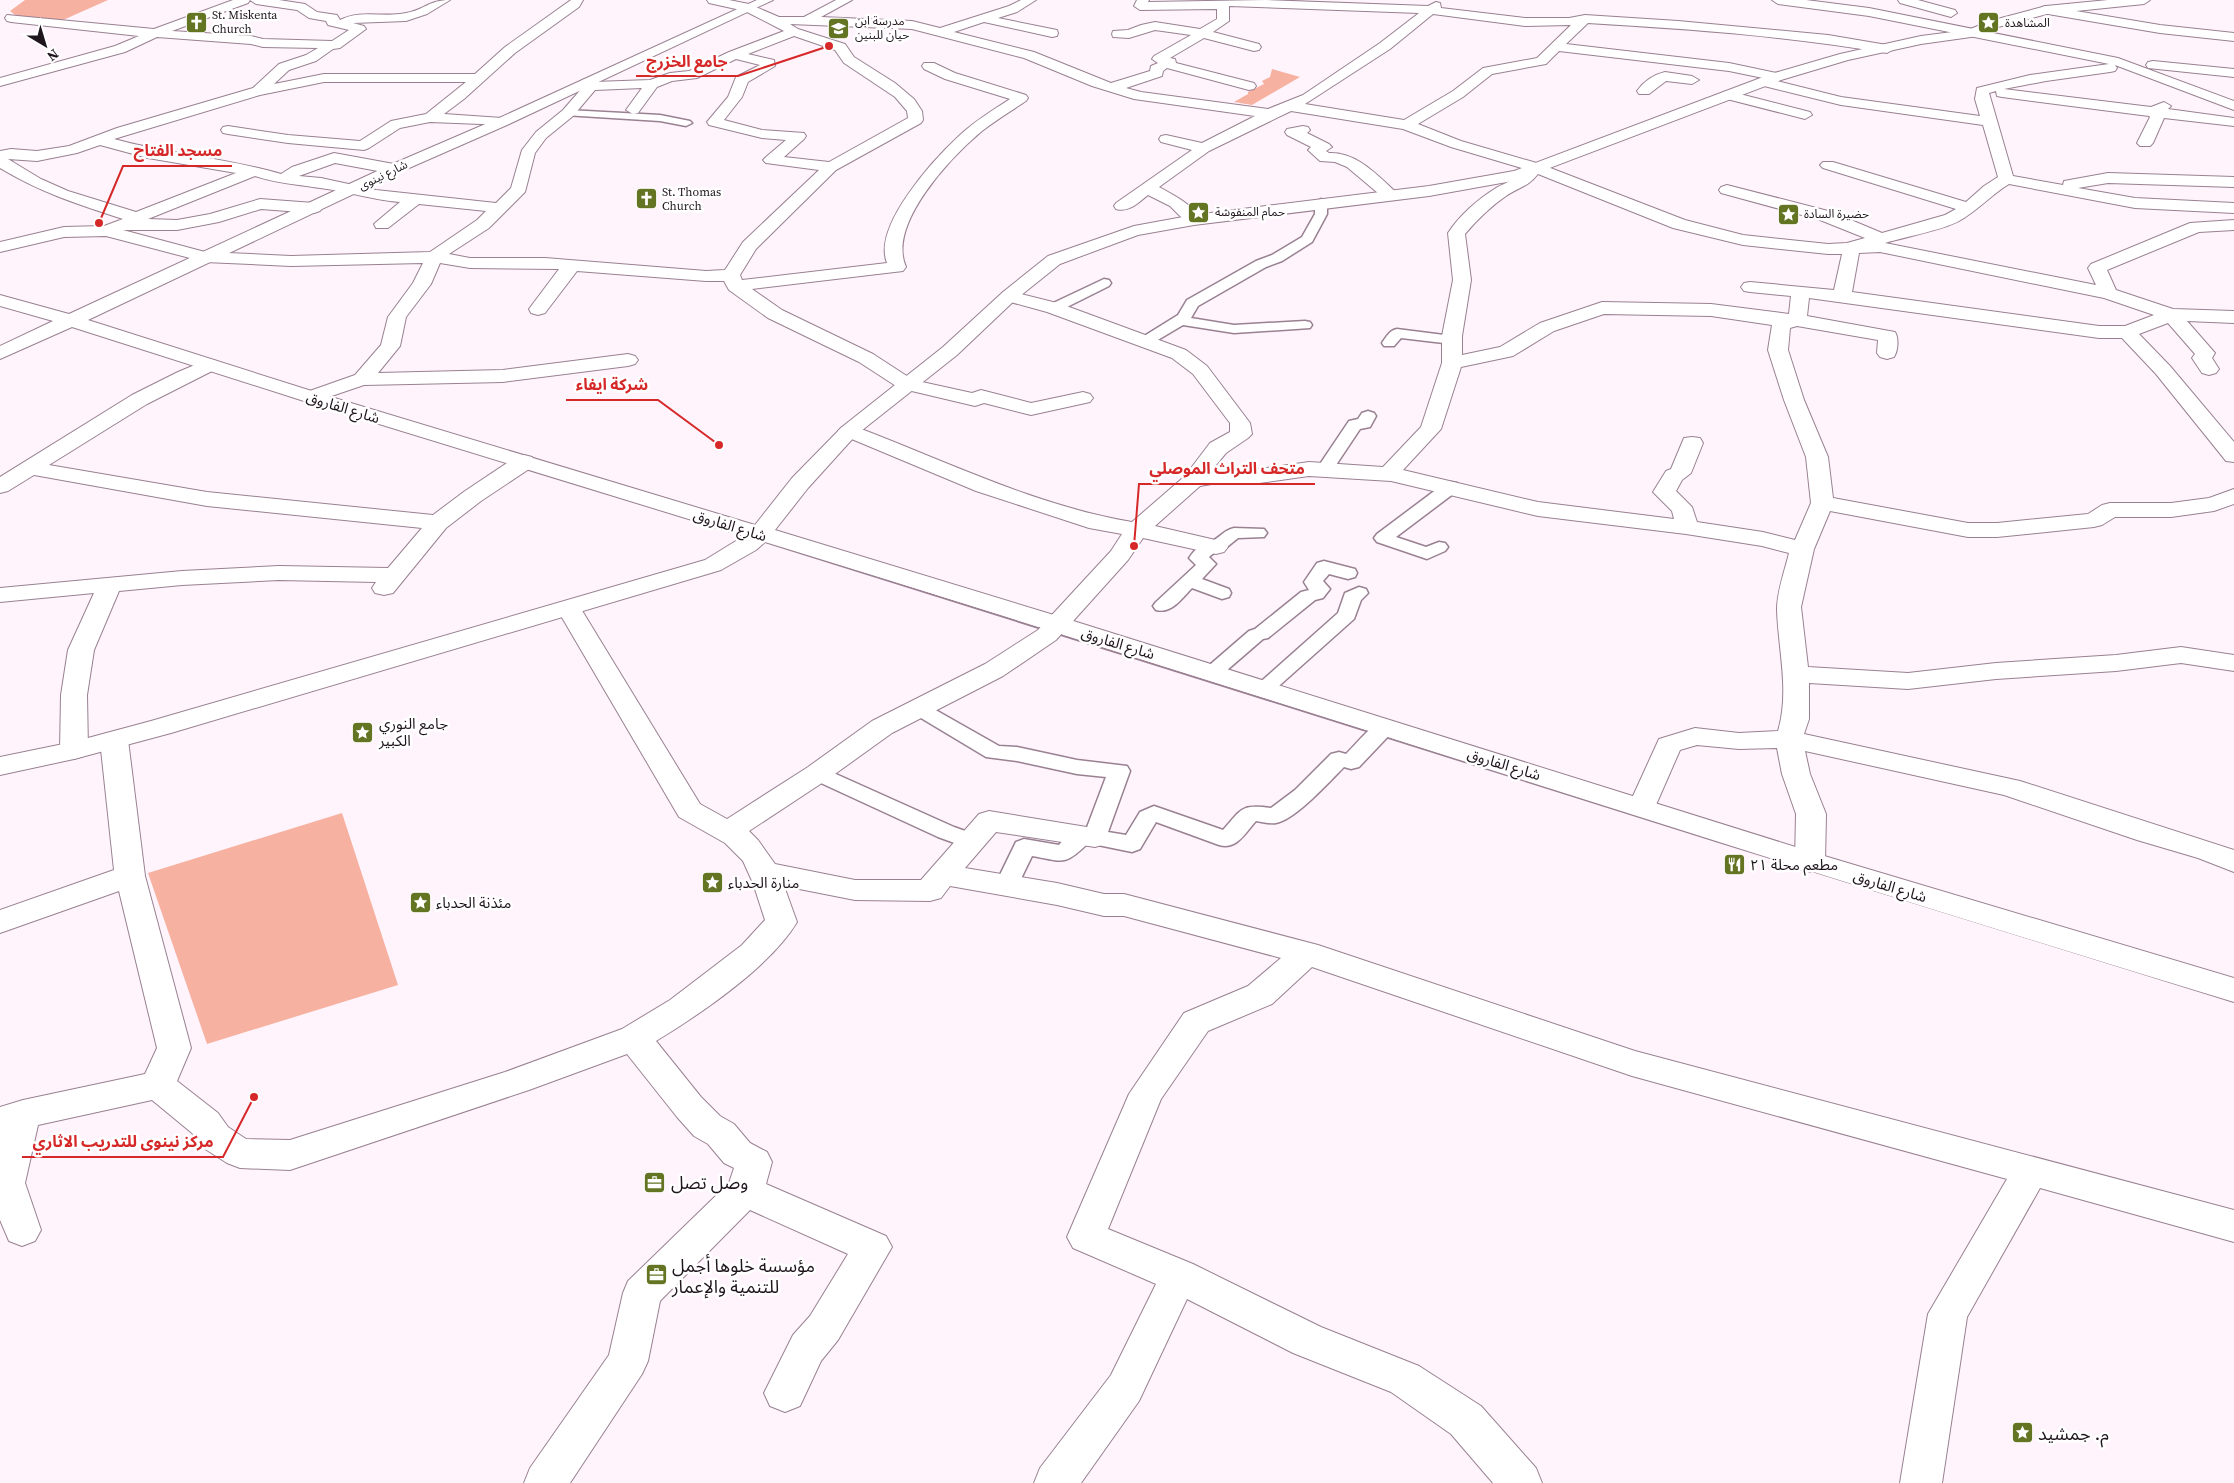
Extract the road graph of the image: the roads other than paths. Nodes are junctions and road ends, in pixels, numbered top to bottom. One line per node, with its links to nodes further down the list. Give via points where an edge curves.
1 (244, 0): 40 (street)
2 (256, 0): 30 (street, via 301,7 313,15 333,18 332,22)
3 (444, 0): 30 (street, via 421,14 401,18 351,18)
4 (577, 0): 21 (street)
5 (714, 0): 17 (street)
6 (768, 0): 17 (street, شارع نينوى)
7 (846, 0): 26 (street)
8 (1027, 0): 23 (street, via 1014,9)
9 (1143, 0): 14 (street, via 1140,6)
10 (1444, 0): 18 (street)
11 (1778, 0): 27 (street, via 1869,12)
12 (1904, 0): 29 (street)
13 (2144, 0): 19 (street)
14 (1224, 2): 18 (street); 39 (street, via 1223,21)
15 (1575, 5): 28 (street)
16 (5, 6): 22 (street)
17 (749, 8): 25 (street); 56 (street, شارع نينوى)
18 (1431, 10): 28 (street, via 1525,22); 67 (street, via 1386,46 1308,98)
19 (2046, 10): 29 (street, via 1994,24); 37 (street)
20 (540, 13): 21 (street)
21 (561, 14): 52 (street, via 536,30)
22 (11, 18): 31 (street); 40 (street)
23 (984, 19): 35 (street); 36 (street)
24 (1585, 19): 28 (street); 42 (street, via 1828,38 1865,46); 45 (street)
25 (775, 20): 26 (street); 34 (street)
26 (806, 20): 35 (street, via 912,25)
27 (1908, 21): 29 (street); 32 (street)
28 (1569, 22)
29 (1971, 23): 42 (street, via 1921,40); 47 (street)
30 (342, 24): 43 (street, via 360,29)
31 (0, 26)
32 (1895, 28)
33 (2234, 29): 37 (street)
34 (794, 32): 46 (street); 91 (street, via 840,47 848,59 908,100 916,115 916,120)
35 (941, 32): 59 (street, via 1029,55)
36 (1052, 33)
37 (2202, 33): 41 (street)
38 (1118, 34): 39 (street, via 1129,36 1152,26)
39 (1202, 34): 44 (street); 48 (street, via 1159,59 1170,62)
40 (152, 35): 43 (street); 54 (street, via 120,49)
41 (2234, 36)
42 (1884, 43): 53 (street)
43 (335, 45): 60 (street, via 284,67)
44 (1254, 47)
45 (1557, 47): 53 (street, via 1729,67); 79 (street, via 1541,61 1488,72)
46 (734, 55): 57 (street, via 692,75 670,77); 91 (street, via 769,62 768,66 741,80 730,104 714,122 762,134 799,136 771,160)
47 (2118, 62): 50 (street); 51 (street)
48 (1166, 64): 58 (street); 59 (street, via 1146,78)
49 (929, 66): 120 (street, via 950,76 1022,98 976,128 919,188 894,239 892,256 897,267)
50 (2134, 68): 63 (street, via 2052,75); 64 (street)
51 (2234, 73)
52 (478, 78): 60 (street, via 324,78); 74 (street)
53 (1770, 80): 61 (street, via 1746,88); 76 (street, via 1840,101)
54 (0, 82)
55 (1706, 82): 62 (street, via 1658,77)
56 (589, 84): 57 (street); 71 (street); 75 (street, شارع نينوى)
57 (652, 84): 69 (street)
58 (1249, 86)
59 (1110, 88): 72 (street, via 1139,96)
60 (258, 90): 83 (street)
61 (1725, 90): 73 (street); 90 (street, via 1602,144)
62 (1644, 91)
63 (1982, 91): 70 (street); 76 (street)
64 (2195, 91): 65 (street); 70 (street)
65 (2215, 99): 66 (street); 68 (street)
66 (2234, 101)
67 (1289, 106): 72 (street); 79 (street)
68 (2234, 106)
69 (633, 110)
70 (2153, 112): 77 (street); 84 (street, via 2158,116)
71 (568, 114): 78 (lane, via 660,118); 106 (street, via 541,135 527,153 519,189)
72 (1270, 114): 86 (street)
73 (1805, 115)
74 (430, 118): 75 (street); 85 (street, via 396,124)
75 (502, 122): 92 (street, شارع نينوى)
76 (1990, 122): 94 (street)
77 (2234, 122)
78 (686, 123)
79 (1406, 126): 90 (street)
80 (228, 130): 85 (street)
81 (1303, 130): 101 (street, via 1292,132 1324,148 1316,150 1326,158 1336,156 1350,161)
82 (1166, 138): 86 (street)
83 (99, 140): 87 (street, via 72,150 37,156); 93 (street, via 148,153)
84 (2145, 143)
85 (364, 145): 88 (street)
86 (1204, 148): 97 (street)
87 (4, 153): 110 (street, via 35,182)
88 (334, 158): 92 (street); 95 (street, via 298,170)
89 (1828, 165): 107 (street)
90 (1535, 167): 101 (street, via 1518,175); 116 (street, via 1644,211 1718,234 1796,247); 137 (street, via 1525,180 1500,192 1473,214 1456,233 1462,280)
91 (831, 168): 120 (street, via 749,246)
92 (394, 169): 99 (street, شارع نينوى)
93 (254, 171): 95 (street); 110 (street)
94 (2006, 179): 98 (street); 107 (street)
95 (283, 180): 99 (street, via 321,182)
96 (2234, 182): 98 (street, via 2108,178)
97 (1148, 188): 104 (street); 109 (street, via 1176,203)
98 (2049, 188): 108 (street, via 2135,203)
99 (351, 190): 102 (street); 105 (street, شارع نينوى)
100 (1727, 190): 114 (street, via 1826,216)
101 (1391, 196): 103 (street)
102 (414, 200): 106 (street); 111 (street)
103 (1322, 203): 109 (street); 132 (lane, via 1321,214 1307,239 1192,303)
104 (1122, 206)
105 (314, 208): 110 (street, via 260,204 177,225); 117 (street, شارع نينوى)
106 (500, 208): 118 (street, via 483,224)
107 (1969, 208): 114 (street, via 1951,219)
108 (2234, 208)
109 (1194, 220): 125 (street, via 1134,231 1054,260)
110 (130, 221): 113 (street)
111 (382, 224)
112 (2234, 224): 124 (street, via 2196,227 2097,268)
113 (106, 232): 115 (street, via 64,232); 117 (street)
114 (1879, 238): 116 (street)
115 (0, 247)
116 (1852, 247): 124 (street, via 1880,247); 126 (street)
117 (205, 257): 118 (street, via 291,261); 134 (street, شارع نينوى)
118 (434, 257): 119 (street, via 470,263); 147 (street, via 422,284 397,317 390,346)
119 (572, 265): 120 (street); 129 (street)
120 (733, 281): 148 (street, via 786,322 866,358)
121 (1104, 282): 128 (lane)
122 (1750, 287): 123 (street)
123 (1800, 292): 126 (street); 133 (street)
124 (2108, 293): 130 (street)
125 (1009, 296): 128 (street); 148 (street, via 950,351)
126 (1842, 296): 136 (street, via 2100,332)
127 (3, 301): 134 (street, شارع الفاروق); 140 (street, via 16,316 16,324)
128 (1054, 308): 138 (street)
129 (538, 309)
130 (2171, 315): 131 (street); 136 (street); 146 (street, via 2205,353 2202,358)
131 (2234, 317)
132 (1180, 320): 135 (lane, via 1234,329); 138 (lane)
133 (1796, 320): 141 (street, via 1888,336); 144 (street, via 1710,310 1602,308 1547,327 1506,352); 164 (street, via 1781,325 1778,350 1817,457)
134 (73, 321): 142 (street, شارع نينوى); 145 (street, شارع الفاروق)
135 (1305, 325)
136 (2127, 332): 153 (street)
137 (1452, 340): 139 (lane, via 1397,333); 144 (street)
138 (1146, 341): 160 (street, via 1179,354 1200,370 1240,423 1241,434 1218,448)
139 (1389, 343)
140 (0, 347)
141 (1887, 353)
142 (0, 354)
143 (628, 360): 147 (street, via 503,376)
144 (1452, 363): 159 (street, via 1431,428)
145 (209, 365): 149 (street, شارع الفاروق); 157 (street, via 133,402)
146 (2209, 369)
147 (362, 379): 149 (street)
148 (906, 384): 150 (street, via 975,400 981,396 1031,409); 152 (street)
149 (311, 397): 156 (street, شارع الفاروق)
150 (1084, 398)
151 (1368, 416): 158 (lane, via 1364,424 1355,424)
152 (849, 431): 167 (street, via 984,486 1097,523); 168 (street, via 800,483)
153 (2226, 437): 155 (street)
154 (1692, 443): 166 (street, via 1680,473 1674,476 1664,492 1680,505 1686,515)
155 (2234, 456)
156 (524, 462): 165 (street); 168 (street, شارع الفاروق)
157 (30, 468): 161 (street); 165 (street, via 162,493)
158 (1324, 470): 159 (street); 160 (street, via 1252,477 1217,476)
159 (1391, 474): 162 (street)
160 (1193, 481): 167 (street)
161 (0, 486)
162 (1452, 487): 166 (street, via 1538,509); 171 (lane, via 1383,538 1426,554)
163 (2234, 496): 164 (street, via 2214,504 2171,510 2110,510 2094,520 1997,530 1968,530)
164 (1822, 503): 172 (street)
165 (438, 523): 175 (street, via 389,583 279,573)
166 (1686, 527): 172 (street, via 1763,539)
167 (1136, 530): 170 (street); 181 (street, via 1120,555)
168 (760, 534): 180 (street, via 748,545 713,565); 181 (street, شارع الفاروق)
169 (1258, 534): 170 (lane, via 1234,533)
170 (1213, 547): 174 (lane, via 1198,558 1207,564)
171 (1439, 547)
172 (1802, 549): 184 (street, via 1789,607)
173 (1348, 573): 183 (lane, via 1324,567 1313,582 1321,589 1316,594 1308,596 1256,635)
174 (1190, 581): 176 (lane); 179 (lane)
175 (110, 585): 178 (street); 190 (street, via 81,650 74,695)
176 (1222, 593)
177 (1359, 593): 185 (lane, via 1352,597 1347,615)
178 (0, 595)
179 (1163, 606)
180 (569, 609): 189 (street); 194 (street, via 689,810)
181 (1058, 624): 183 (street, شارع الفاروق); 186 (street, via 994,670)
182 (2234, 663): 184 (street, via 2181,655 1908,681)
183 (1212, 672): 185 (street, شارع الفاروق)
184 (1796, 674): 188 (street, via 1796,719)
185 (1264, 689): 187 (street, شارع الفاروق)
186 (918, 708): 192 (street, via 882,727); 195 (lane, via 994,752 1119,771)
187 (1386, 727): 193 (street, شارع الفاروق); 195 (lane, via 1351,762 1339,759 1303,795 1275,816 1251,813 1227,840 1154,813 1148,817 1132,844)
188 (1789, 739): 193 (street, via 1738,741 1695,736 1669,746); 197 (street, via 1796,774 1811,814); 198 (street, via 2010,787)
189 (114, 740): 190 (street); 201 (street)
190 (74, 750): 191 (street)
191 (0, 766)
192 (818, 773): 194 (street); 196 (lane)
193 (1642, 807): 197 (street, شارع الفاروق)
194 (727, 832): 199 (street, via 748,847)
195 (1088, 836): 196 (street, via 989,821); 202 (lane, via 1064,853 1024,847)
196 (971, 841): 200 (street)
197 (1810, 862): 205 (street, شارع الفاروق)
198 (2234, 862)
199 (764, 872): 200 (street, via 855,890 930,890); 206 (street, via 781,922 753,953 682,1009)
200 (942, 874): 202 (street)
201 (130, 876): 203 (street); 207 (street, via 174,1048)
202 (1006, 885): 204 (street, via 1104,905 1124,905)
203 (0, 922)
204 (1307, 953): 209 (street, via 1632,1063); 213 (street, via 1260,995 1196,1022 1146,1094 1089,1229 1086,1237)
205 (2234, 990)
206 (634, 1038): 207 (street, via 517,1081 290,1155 240,1153 215,1137 205,1123); 210 (street, via 707,1126 721,1134 737,1153 754,1162)
207 (158, 1085): 208 (street)
208 (11, 1117): 212 (street, via 7,1183)
209 (2030, 1172): 211 (street); 218 (street, via 1948,1314)
210 (745, 1191): 214 (street, via 873,1246 824,1328 807,1348); 215 (street, via 642,1293 628,1361)
211 (2234, 1226)
212 (22, 1230)
213 (1179, 1276): 216 (street, via 1125,1388); 217 (street, via 1307,1340 1405,1379 1466,1420)
214 (785, 1393)
215 (545, 1483)
216 (1055, 1483)
217 (1521, 1483)
218 (1921, 1483)

